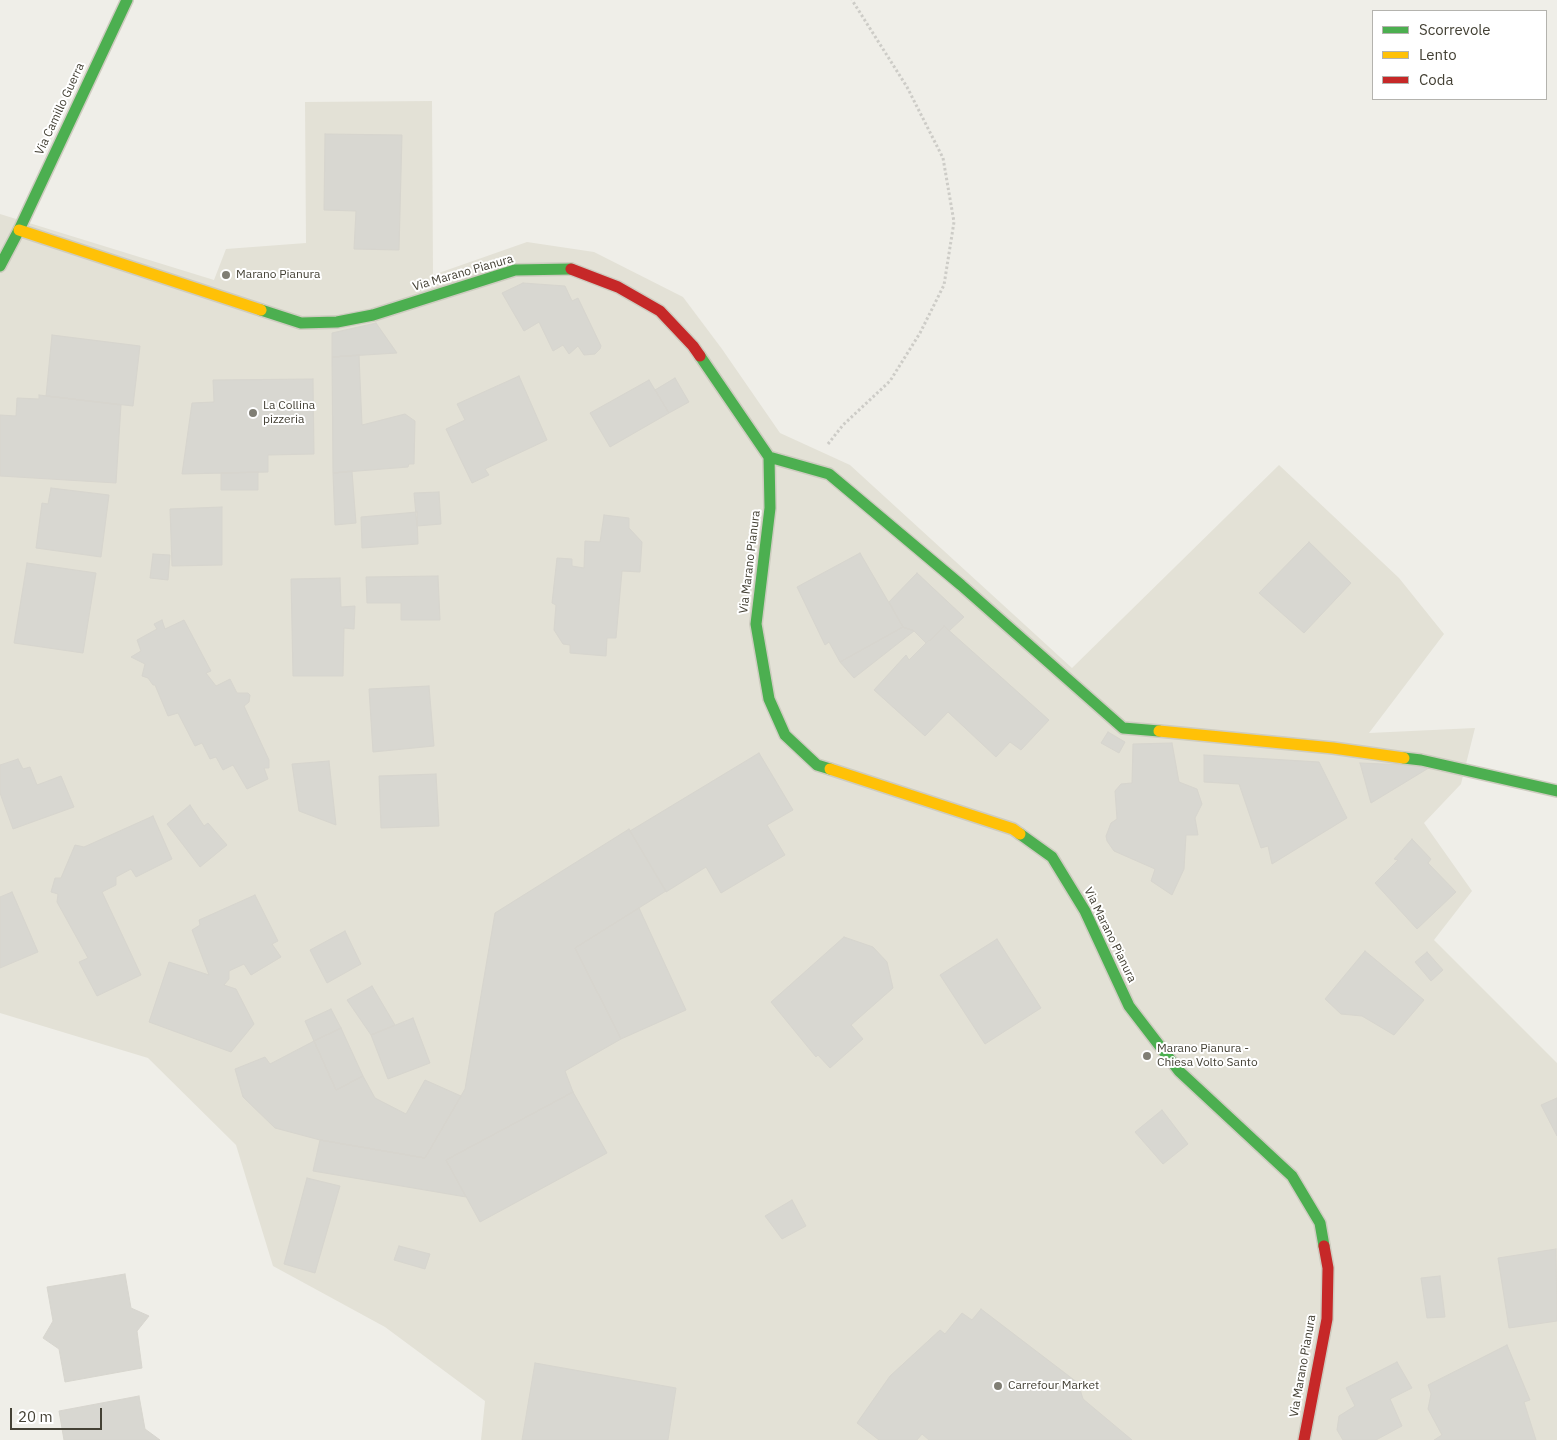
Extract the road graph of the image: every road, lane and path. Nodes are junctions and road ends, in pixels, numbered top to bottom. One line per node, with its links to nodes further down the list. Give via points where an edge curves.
1 (127, 0): 3 (street, Via Camillo Guerra)
2 (852, 0): 6 (path, via 908,87 943,158 954,222 944,285 920,333 890,381 843,425)
3 (19, 230): 4 (street); 5 (street, Via Marano Pianura, via 301,322 337,322 374,315 515,270 572,269 618,287 660,311 693,346)
4 (0, 266)
5 (769, 457): 6 (street); 8 (street, Via Marano Pianura, via 770,508 756,624 769,699 785,735 817,765 1013,829 1052,856 1085,911 1129,1006 1179,1071 1292,1176 1320,1223 1328,1268 1327,1319)
6 (809, 468): 7 (street, via 829,474 1123,728 1333,748 1421,760)
7 (1557, 791)
8 (1304, 1440)

